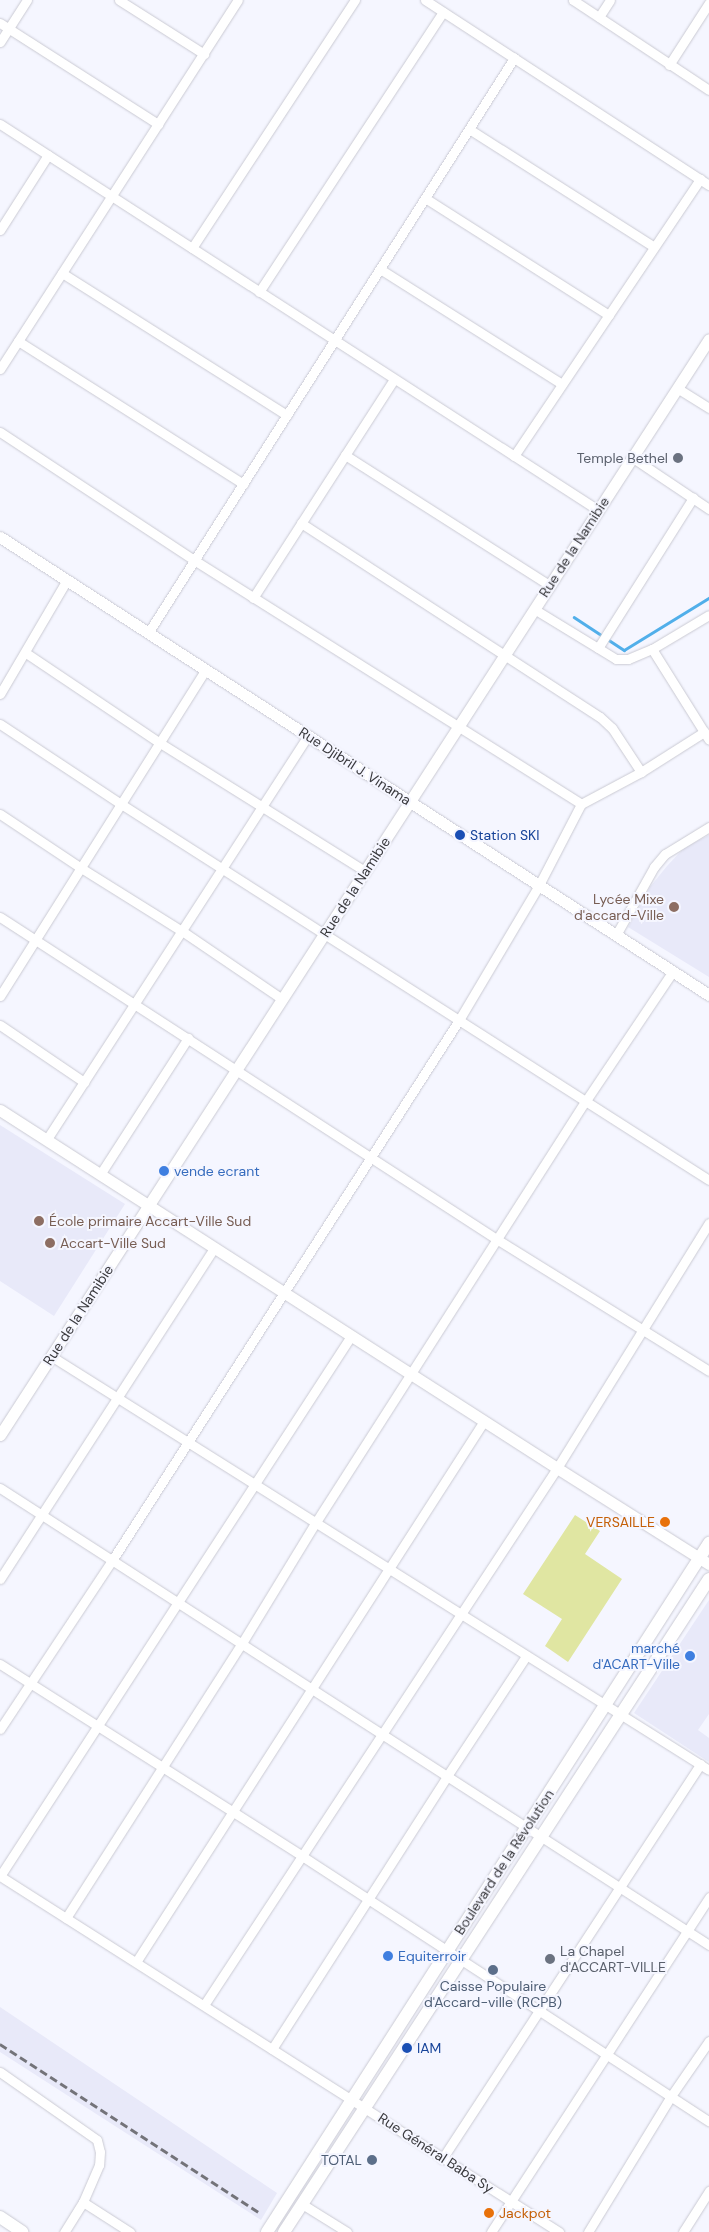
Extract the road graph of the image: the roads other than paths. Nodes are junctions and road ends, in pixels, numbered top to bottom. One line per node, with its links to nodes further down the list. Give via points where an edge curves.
1 (27, 0): 12 (street)
2 (119, 0): 14 (street)
3 (238, 0): 14 (street)
4 (356, 0): 28 (street)
5 (425, 0): 9 (street)
6 (573, 0): 10 (street)
7 (610, 0): 10 (street)
8 (709, 3): 16 (street)
9 (443, 12): 15 (street); 31 (street)
10 (599, 17): 16 (street)
11 (0, 23): 12 (street)
12 (9, 29): 13 (street); 19 (street)
13 (0, 42)
14 (204, 54): 19 (street)
15 (514, 58): 20 (street); 22 (street)
16 (669, 65): 17 (street)
17 (709, 90)
18 (0, 124): 21 (street)
19 (158, 124): 24 (street)
20 (469, 129): 25 (street); 27 (street)
21 (48, 155): 24 (street); 26 (street)
22 (700, 179): 23 (street); 27 (street)
23 (709, 185)
24 (111, 196): 28 (street); 30 (street)
25 (425, 198): 29 (street); 32 (street)
26 (1, 227)
27 (654, 247): 32 (street)
28 (192, 248): 31 (street)
29 (380, 269): 34 (street); 38 (street)
30 (62, 273): 35 (street); 41 (street)
31 (259, 292): 34 (street)
32 (609, 315): 38 (street)
33 (709, 339): 39 (street, Rue de la Namibie)
34 (335, 340): 37 (street); 41 (street)
35 (18, 342): 36 (street); 46 (street)
36 (0, 369)
37 (394, 378): 43 (street); 44 (street)
38 (562, 384): 44 (street)
39 (677, 388): 40 (street); 45 (street, Rue de la Namibie)
40 (709, 408)
41 (287, 414): 46 (street)
42 (0, 432): 52 (street)
43 (345, 456): 50 (street); 54 (street)
44 (514, 456): 49 (street)
45 (633, 458): 47 (street); 49 (street, Rue de la Namibie)
46 (243, 484): 52 (street)
47 (694, 498): 48 (street); 59 (street)
48 (709, 509)
49 (598, 510): 54 (street, Rue de la Namibie)
50 (301, 524): 55 (street); 62 (street)
51 (0, 537): 53 (street, Rue Djibril J. Vinama)
52 (194, 560): 55 (street); 58 (street)
53 (67, 580): 58 (street, Rue Djibril J. Vinama); 61 (street)
54 (549, 585): 56 (street, Rue de la Namibie)
55 (253, 598): 66 (street)
56 (534, 609): 59 (street); 62 (street, Rue de la Namibie)
57 (709, 615): 60 (street)
58 (148, 633): 63 (street, Rue Djibril J. Vinama)
59 (598, 648): 60 (street, via 616,659 628,659)
60 (652, 649): 68 (street)
61 (26, 653): 64 (street); 69 (street)
62 (504, 656): 66 (street, Rue de la Namibie); 70 (street, via 600,717 612,728)
63 (205, 671): 67 (street, Rue Djibril J. Vinama); 69 (street)
64 (0, 694)
65 (0, 724): 72 (street)
66 (458, 726): 71 (street, Rue de la Namibie); 73 (street)
67 (308, 735): 71 (street, Rue Djibril J. Vinama); 74 (street)
68 (707, 736): 70 (street)
69 (160, 742): 72 (street); 74 (street)
70 (641, 772): 73 (street)
71 (410, 802): 79 (street, Rue de la Namibie); 80 (street, Rue Djibril J. Vinama)
72 (121, 804): 77 (street); 78 (street)
73 (581, 804): 80 (street)
74 (262, 807): 78 (street); 79 (street)
75 (0, 814): 77 (street)
76 (709, 827): 84 (street, via 665,854 654,867)
77 (81, 868): 82 (street); 85 (street)
78 (223, 868): 82 (street); 83 (street)
79 (365, 871): 83 (street, Rue de la Namibie)
80 (539, 885): 84 (street, Rue Djibril J. Vinama); 91 (street)
81 (0, 917): 85 (street)
82 (182, 931): 89 (street); 90 (street)
83 (324, 934): 89 (street, Rue de la Namibie); 91 (street)
84 (616, 935): 86 (street, Rue Djibril J. Vinama)
85 (35, 940): 88 (street); 90 (street)
86 (673, 971): 87 (street, Rue Djibril J. Vinama); 96 (street)
87 (709, 995)
88 (0, 996)
89 (282, 999): 94 (street, Rue de la Namibie)
90 (134, 1004): 93 (street); 95 (street)
91 (458, 1020): 96 (street); 99 (street)
92 (0, 1025): 95 (street)
93 (188, 1038): 94 (street); 100 (street)
94 (236, 1071): 99 (street); 102 (street, Rue de la Namibie)
95 (84, 1082): 98 (street)
96 (586, 1102): 101 (street); 104 (street)
97 (0, 1110): 98 (street)
98 (47, 1140): 100 (street)
99 (372, 1158): 104 (street); 106 (street)
100 (101, 1173): 102 (street)
101 (709, 1180)
102 (149, 1205): 105 (street); 109 (street, Rue de la Namibie)
103 (709, 1223): 107 (street)
104 (498, 1240): 107 (street); 111 (street)
105 (214, 1248): 106 (street); 112 (street)
106 (284, 1292): 108 (street); 115 (street)
107 (641, 1330): 110 (street); 116 (street)
108 (351, 1336): 111 (street); 117 (street)
109 (51, 1356): 112 (street); 114 (street, Rue de la Namibie)
110 (709, 1371)
111 (412, 1375): 113 (street); 120 (street)
112 (118, 1397): 115 (street); 119 (street)
113 (484, 1421): 116 (street); 124 (street)
114 (0, 1435)
115 (187, 1441): 117 (street); 123 (street)
116 (557, 1468): 122 (street); 128 (street)
117 (254, 1485): 120 (street); 127 (street)
118 (0, 1488): 119 (street)
119 (41, 1515): 123 (street); 125 (street)
120 (316, 1522): 124 (street); 129 (street)
121 (709, 1543): 122 (main road, Boulevard de la Révolution)
122 (704, 1560): 134 (main road, Boulevard de la Révolution)
123 (111, 1562): 127 (street); 132 (street)
124 (389, 1568): 128 (street); 133 (street)
125 (0, 1579)
126 (709, 1579): 135 (main road, Boulevard de la Révolution)
127 (177, 1604): 129 (street); 136 (street)
128 (461, 1614): 130 (street); 138 (street)
129 (242, 1643): 133 (street); 140 (street)
130 (526, 1656): 134 (street); 142 (street)
131 (0, 1664): 132 (street)
132 (30, 1684): 136 (street); 137 (street)
133 (312, 1688): 138 (street); 143 (street)
134 (606, 1706): 135 (street); 144 (main road, Boulevard de la Révolution)
135 (621, 1715): 139 (street); 145 (main road, Boulevard de la Révolution)
136 (97, 1726): 140 (street); 150 (street, Rue Général Baba Sy, via 0,1876)
137 (0, 1728)
138 (382, 1734): 142 (street); 146 (street)
139 (700, 1764): 141 (street); 147 (street)
140 (163, 1768): 143 (street); 150 (street)
141 (709, 1770)
142 (446, 1776): 144 (street); 149 (street)
143 (232, 1812): 146 (street); 155 (street)
144 (526, 1827): 145 (street); 153 (main road, Boulevard de la Révolution)
145 (540, 1836): 147 (street); 154 (main road, Boulevard de la Révolution)
146 (302, 1856): 149 (street); 156 (street)
147 (620, 1888): 151 (street); 157 (street)
148 (709, 1897): 151 (street)
149 (367, 1900): 153 (street); 159 (street)
150 (66, 1918): 155 (street, Rue Général Baba Sy)
151 (686, 1931): 152 (street); 160 (street)
152 (709, 1946)
153 (446, 1951): 154 (street); 163 (main road, Boulevard de la Révolution)
154 (461, 1960): 157 (street); 164 (main road, Boulevard de la Révolution)
155 (136, 1962): 156 (street, Rue Général Baba Sy)
156 (204, 2005): 159 (street, Rue Général Baba Sy)
157 (540, 2011): 160 (street); 166 (street)
158 (709, 2041): 162 (street)
159 (272, 2048): 163 (street, Rue Général Baba Sy)
160 (608, 2054): 162 (street); 168 (street)
161 (0, 2072): 169 (street, via 97,2140 99,2165)
162 (672, 2096): 165 (street); 180 (street)
163 (352, 2099): 164 (street, Rue Général Baba Sy); 175 (main road, Boulevard de la Révolution)
164 (364, 2106): 166 (street, Rue Général Baba Sy); 170 (main road, Boulevard de la Révolution)
165 (709, 2121)
166 (442, 2159): 168 (street, Rue Général Baba Sy)
167 (709, 2191): 181 (street)
168 (510, 2200): 178 (street); 179 (street, Rue Général Baba Sy)
169 (83, 2202): 173 (street); 174 (street)
170 (302, 2204): 176 (main road, Boulevard de la Révolution); 177 (street)
171 (0, 2217): 172 (main road)
172 (22, 2232)
173 (64, 2232)
174 (130, 2232)
175 (267, 2232)
176 (284, 2232)
177 (346, 2232)
178 (491, 2232)
179 (559, 2232)
180 (588, 2232)
181 (683, 2232)

